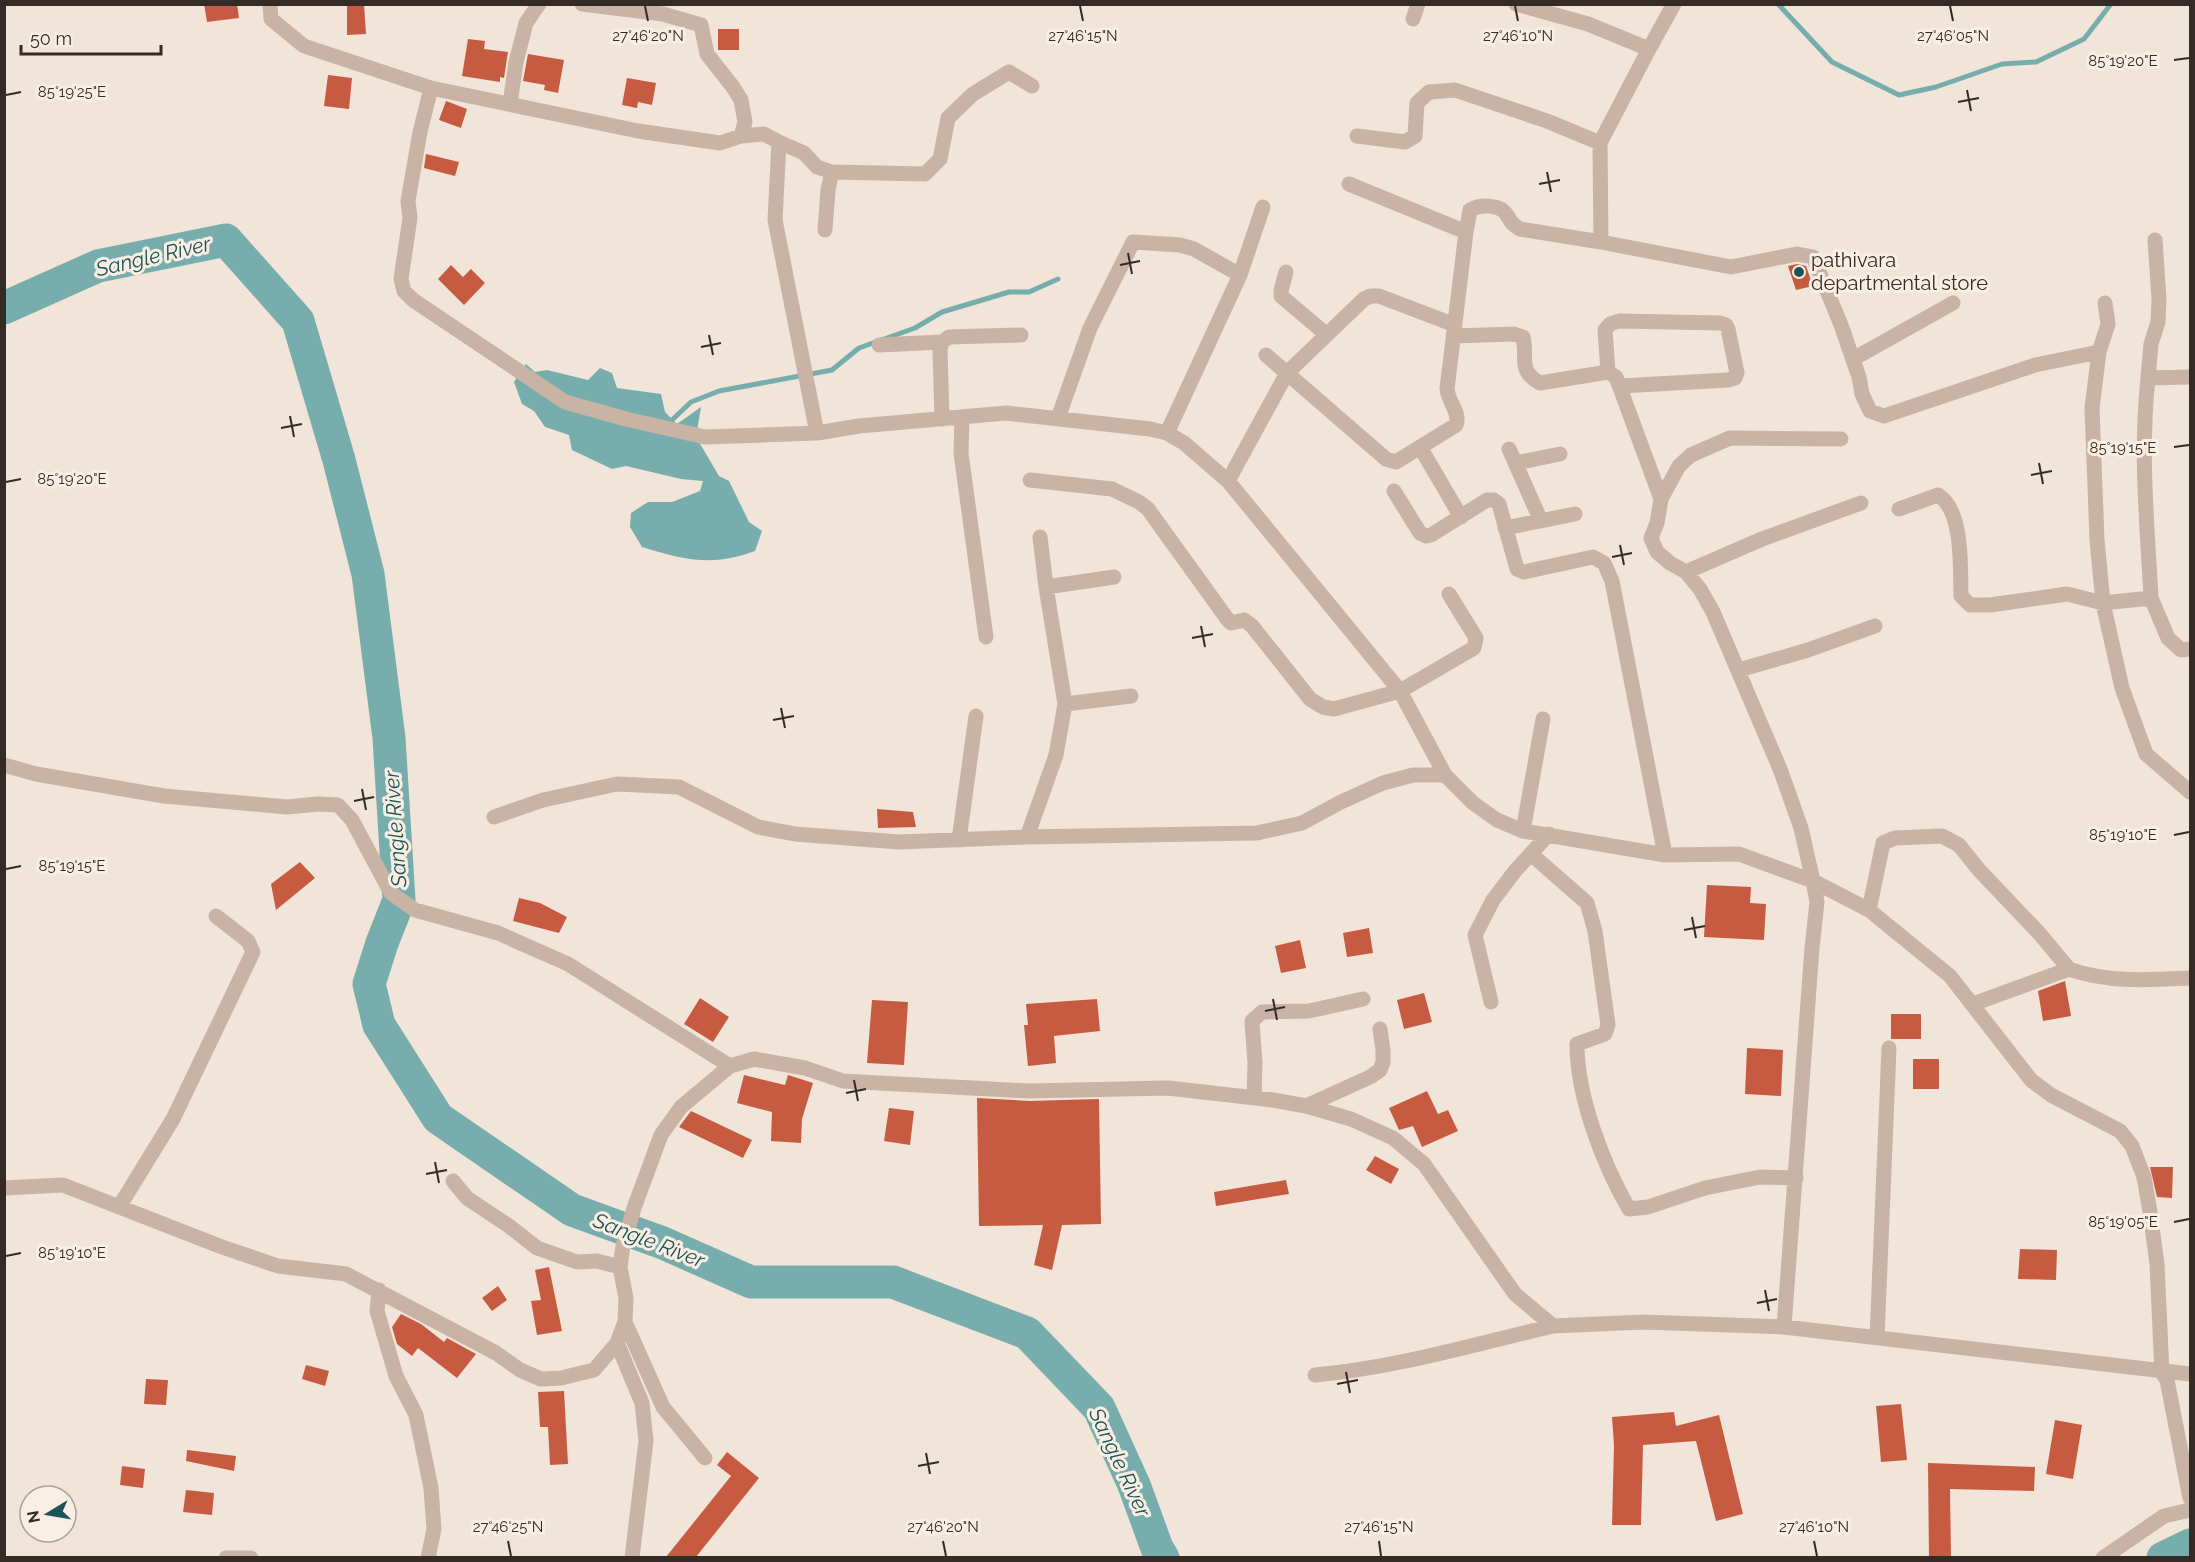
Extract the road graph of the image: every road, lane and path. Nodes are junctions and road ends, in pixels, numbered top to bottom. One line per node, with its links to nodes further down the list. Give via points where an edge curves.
1 (270, 4): 8 (street, via 271,19 304,46)
2 (539, 4): 9 (street, via 526,23)
3 (582, 4): 10 (street, via 663,14 701,25 707,54 741,100 745,122)
4 (1516, 4): 6 (street, via 1588,24)
5 (1674, 4): 6 (street)
6 (1648, 49): 13 (street)
7 (1032, 86): 14 (street, via 1010,72 973,94 948,118 940,159 925,174)
8 (431, 88): 9 (street); 41 (street, via 408,201 410,218 401,279 404,291 413,300 565,402 705,437)
9 (510, 104): 10 (street, via 708,142 720,143)
10 (741, 136): 12 (street, via 764,134)
11 (1357, 136): 13 (street, via 1405,142 1414,136 1417,103 1429,92 1455,90)
12 (779, 142): 14 (street, via 804,153 817,167); 41 (street, via 775,220)
13 (1600, 143): 20 (street)
14 (832, 171): 17 (street)
15 (1350, 184): 18 (street)
16 (1263, 207): 22 (street)
17 (825, 230)
18 (1466, 232): 20 (street, via 1470,210 1482,206 1506,213 1520,229); 25 (street)
19 (2155, 240): 36 (street, via 2159,310)
20 (1601, 242): 32 (street, via 1731,267 1797,254 1813,257)
21 (1286, 272): 27 (street, via 1281,296)
22 (1240, 275): 39 (street, via 1194,249 1133,242 1090,328); 42 (street)
23 (1953, 303): 32 (street)
24 (2105, 303): 30 (street, via 2108,324)
25 (1454, 331): 27 (street, via 1379,296 1371,296); 33 (street, via 1522,337 1524,368 1529,377 1540,383); 44 (street, via 1446,390 1458,420)
26 (1021, 335): 28 (street, via 950,337)
27 (1327, 335): 34 (street)
28 (942, 342): 29 (street); 40 (street)
29 (879, 345)
30 (2099, 351): 32 (street, via 2025,368 1884,416 1870,411); 62 (street, via 2092,408)
31 (1266, 356): 34 (street)
32 (1853, 359)
33 (1608, 372): 37 (street); 37 (street, via 1605,330 1610,324 1619,321 1726,325 1735,378)
34 (1287, 373): 44 (street, via 1386,459 1396,462); 47 (street)
35 (2190, 377): 36 (street)
36 (2148, 378): 61 (street, via 2143,422)
37 (1620, 386): 49 (street)
38 (962, 417): 39 (street, via 1006,413); 40 (street); 64 (street, via 961,453)
39 (1058, 418): 42 (street)
40 (942, 419): 41 (street)
41 (817, 433)
42 (1167, 434): 47 (street, via 1184,443)
43 (1842, 439): 49 (street, via 1730,438 1691,455 1679,466)
44 (1420, 447): 53 (street)
45 (1560, 453): 54 (street, via 1513,456)
46 (1030, 480): 67 (street, via 1112,489 1148,509 1228,620 1244,620 1252,626 1310,699 1323,707 1334,709)
47 (1227, 481): 67 (street)
48 (1394, 491): 53 (street, via 1420,533 1426,536)
49 (1661, 499): 57 (street, via 1651,538 1657,552)
50 (1861, 503): 57 (street)
51 (1899, 509): 62 (street, via 1938,495 1946,500 1955,520 1961,596 1970,605 2067,594)
52 (1575, 514): 54 (street)
53 (1461, 516): 55 (street, via 1486,500 1494,500 1499,504)
54 (1541, 521): 55 (street)
55 (1505, 528): 81 (street, via 1517,569 1524,572 1593,557 1604,563 1612,581)
56 (1040, 537): 59 (street)
57 (1686, 572): 66 (street, via 1713,612)
58 (1114, 577): 59 (street)
59 (1046, 587): 69 (street)
60 (1449, 594): 67 (street, via 1476,638 1474,648)
61 (2151, 598): 62 (street); 65 (street, via 2168,638 2181,650)
62 (2103, 603): 74 (street, via 2122,688 2146,754)
63 (1875, 626): 66 (street)
64 (986, 637)
65 (2190, 649)
66 (1738, 670): 82 (street, via 1802,828)
67 (1400, 691): 73 (street)
68 (1131, 696): 69 (street)
69 (1065, 704): 78 (street, via 1056,755)
70 (976, 716): 79 (street)
71 (1543, 719): 76 (street)
72 (4, 765): 92 (street, via 164,796 287,807 338,805 352,820 392,893 416,910 498,933 568,963)
73 (1445, 775): 76 (street, via 1497,820); 78 (street, via 1413,775 1383,783 1302,823 1257,833)
74 (2190, 792)
75 (494, 817): 79 (street, via 543,800 617,784 679,787 758,826 795,834 899,842)
76 (1522, 831): 77 (street)
77 (1549, 834): 80 (street); 81 (street)
78 (1027, 837): 79 (street)
79 (959, 840)
80 (1531, 854): 88 (street, via 1493,900 1476,935); 95 (street, via 1587,903 1595,931 1608,1025 1605,1034 1577,1044 1577,1055 1587,1108 1603,1159 1629,1209 1760,1177)
81 (1665, 855): 82 (street, via 1739,854)
82 (1813, 881): 83 (street); 95 (street, via 1817,902)
83 (1869, 910): 85 (street, via 1883,843 1895,838 1942,836 1959,845); 89 (street, via 1950,976)
84 (216, 916): 98 (street, via 248,941 252,952 174,1119)
85 (2068, 969): 86 (street, via 2130,981); 89 (street)
86 (2190, 978)
87 (1363, 999): 93 (street, via 1309,1011 1262,1012 1252,1021)
88 (1491, 1002)
89 (1973, 1004): 106 (street, via 2031,1080 2051,1095 2120,1131 2132,1146 2144,1178 2156,1254)
90 (1380, 1029): 94 (street, via 1380,1070)
91 (1889, 1048): 104 (street)
92 (730, 1066): 93 (street, via 754,1059 805,1068 843,1081 1029,1091 1168,1088); 99 (street, via 681,1107 661,1136 634,1208)
93 (1254, 1098): 94 (street)
94 (1306, 1106): 102 (street, via 1351,1119 1392,1138 1424,1164 1515,1294)
95 (1796, 1178): 103 (street)
96 (453, 1181): 99 (street, via 467,1198 537,1248 577,1262 597,1261)
97 (4, 1188): 98 (street, via 63,1185)
98 (119, 1207): 100 (street, via 278,1266 346,1274)
99 (620, 1268): 101 (street, via 626,1298)
100 (379, 1290): 105 (street, via 541,1379 594,1370); 114 (street, via 377,1311 396,1376 416,1415 431,1488 434,1529)
101 (625, 1322): 105 (street); 109 (street, via 663,1407)
102 (1553, 1326): 103 (street, via 1643,1322); 108 (street, via 1401,1361)
103 (1784, 1327): 104 (street)
104 (1877, 1338): 106 (street)
105 (617, 1343): 115 (street, via 642,1403 646,1441)
106 (2162, 1373): 107 (street); 110 (street, via 2167,1380)
107 (2190, 1374)
108 (1315, 1375)
109 (705, 1458)
110 (2190, 1498)
111 (2190, 1510): 116 (street, via 2164,1516)
112 (226, 1557): 113 (street)
113 (251, 1557)
114 (428, 1557)
115 (632, 1557)
116 (2103, 1557)

